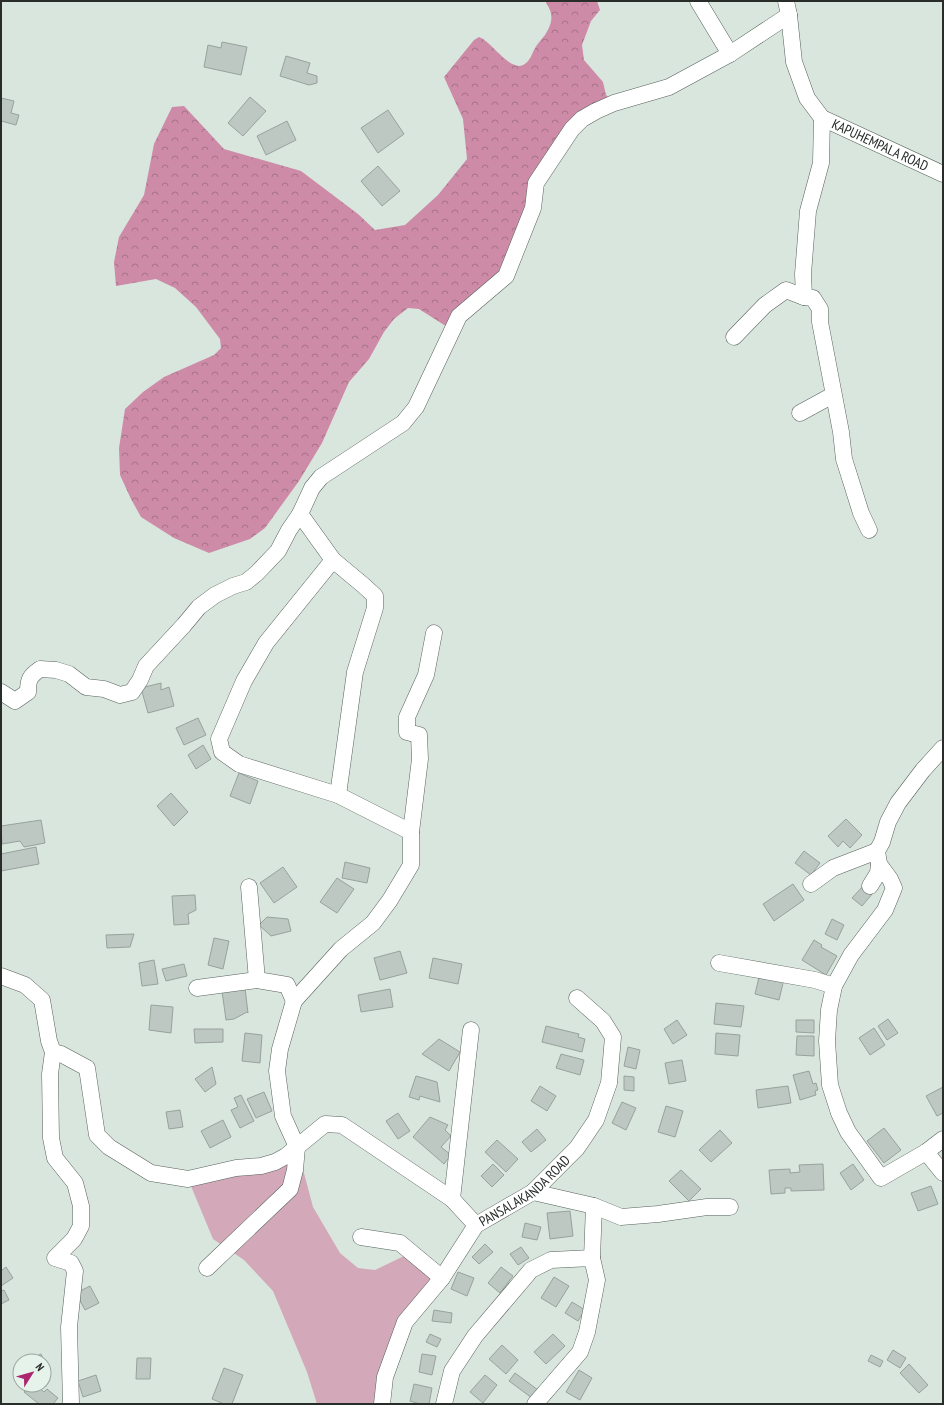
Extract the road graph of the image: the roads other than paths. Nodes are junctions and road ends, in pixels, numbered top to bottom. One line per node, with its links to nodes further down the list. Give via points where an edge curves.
1 (698, 1): 3 (street)
2 (788, 8): 3 (street); 4 (street, KAPUHEMPALA ROAD, via 794,62 807,98)
3 (730, 54): 10 (street, via 669,87 596,111 572,129 536,183 533,208 506,276 459,316 416,407 403,423 320,477)
4 (822, 118): 5 (street, KAPUHEMPALA ROAD); 6 (street, via 822,163 808,211 803,274)
5 (943, 174)
6 (804, 297): 7 (street, via 786,290 765,305); 8 (street, via 813,298 820,309)
7 (734, 337)
8 (833, 395): 9 (street); 11 (street, via 844,459)
9 (800, 413)
10 (300, 514): 12 (street); 14 (street, via 278,551 257,573 246,582 215,594 199,607 146,666 132,692 120,695 104,689 86,687 69,674 40,669 28,682 28,692 15,701)
11 (869, 530)
12 (333, 560): 16 (street, via 375,596 375,608 355,672); 16 (street, via 266,643 244,681 219,739 222,752 239,764)
13 (434, 633): 17 (street, via 426,675 407,717 407,732 419,735 420,760)
14 (1, 692)
15 (943, 748): 18 (street, via 898,803 888,822)
16 (338, 795): 17 (street)
17 (411, 832): 28 (street, via 411,865 390,900 373,923 341,949)
18 (878, 858): 19 (street, via 833,868); 20 (street, via 878,873); 25 (street, via 894,888 885,910 851,955)
19 (811, 884)
20 (870, 886)
21 (249, 887): 24 (street)
22 (719, 963): 25 (street, via 815,980)
23 (1, 976): 30 (street, via 25,985 42,1000)
24 (257, 980): 26 (street); 28 (street, via 287,985)
25 (834, 986): 33 (street, via 827,1041 830,1085 848,1132 881,1178)
26 (197, 988)
27 (577, 998): 35 (street, PANSALAKANDA ROAD, via 604,1021 613,1036 609,1083 596,1120 578,1148)
28 (294, 1001): 32 (street, via 280,1049 277,1071 283,1116)
29 (471, 1030): 36 (street)
30 (53, 1052): 32 (street, via 87,1068 97,1135 109,1147 151,1173 188,1179 275,1162); 44 (street, via 50,1074 51,1138 55,1158 75,1183 81,1206 81,1226 74,1239 54,1258 71,1263 75,1271 68,1327)
31 (943, 1139): 33 (street)
32 (297, 1147): 36 (street, via 325,1124 342,1125); 42 (street, via 290,1189)
33 (926, 1152): 34 (street)
34 (943, 1174)
35 (533, 1192): 37 (street); 39 (street, PANSALAKANDA ROAD)
36 (452, 1199): 39 (street)
37 (594, 1206): 38 (street, via 621,1217 707,1207); 41 (street)
38 (730, 1207)
39 (476, 1225): 43 (street, PANSALAKANDA ROAD)
40 (361, 1237): 43 (street, via 400,1243)
41 (592, 1258): 46 (street, via 551,1260 531,1270 475,1336 452,1371); 47 (street, via 597,1280 587,1332 580,1352)
42 (207, 1268)
43 (442, 1278): 45 (street, PANSALAKANDA ROAD, via 405,1322 385,1377)
44 (71, 1404)
45 (382, 1404)
46 (444, 1404)
47 (536, 1404)

